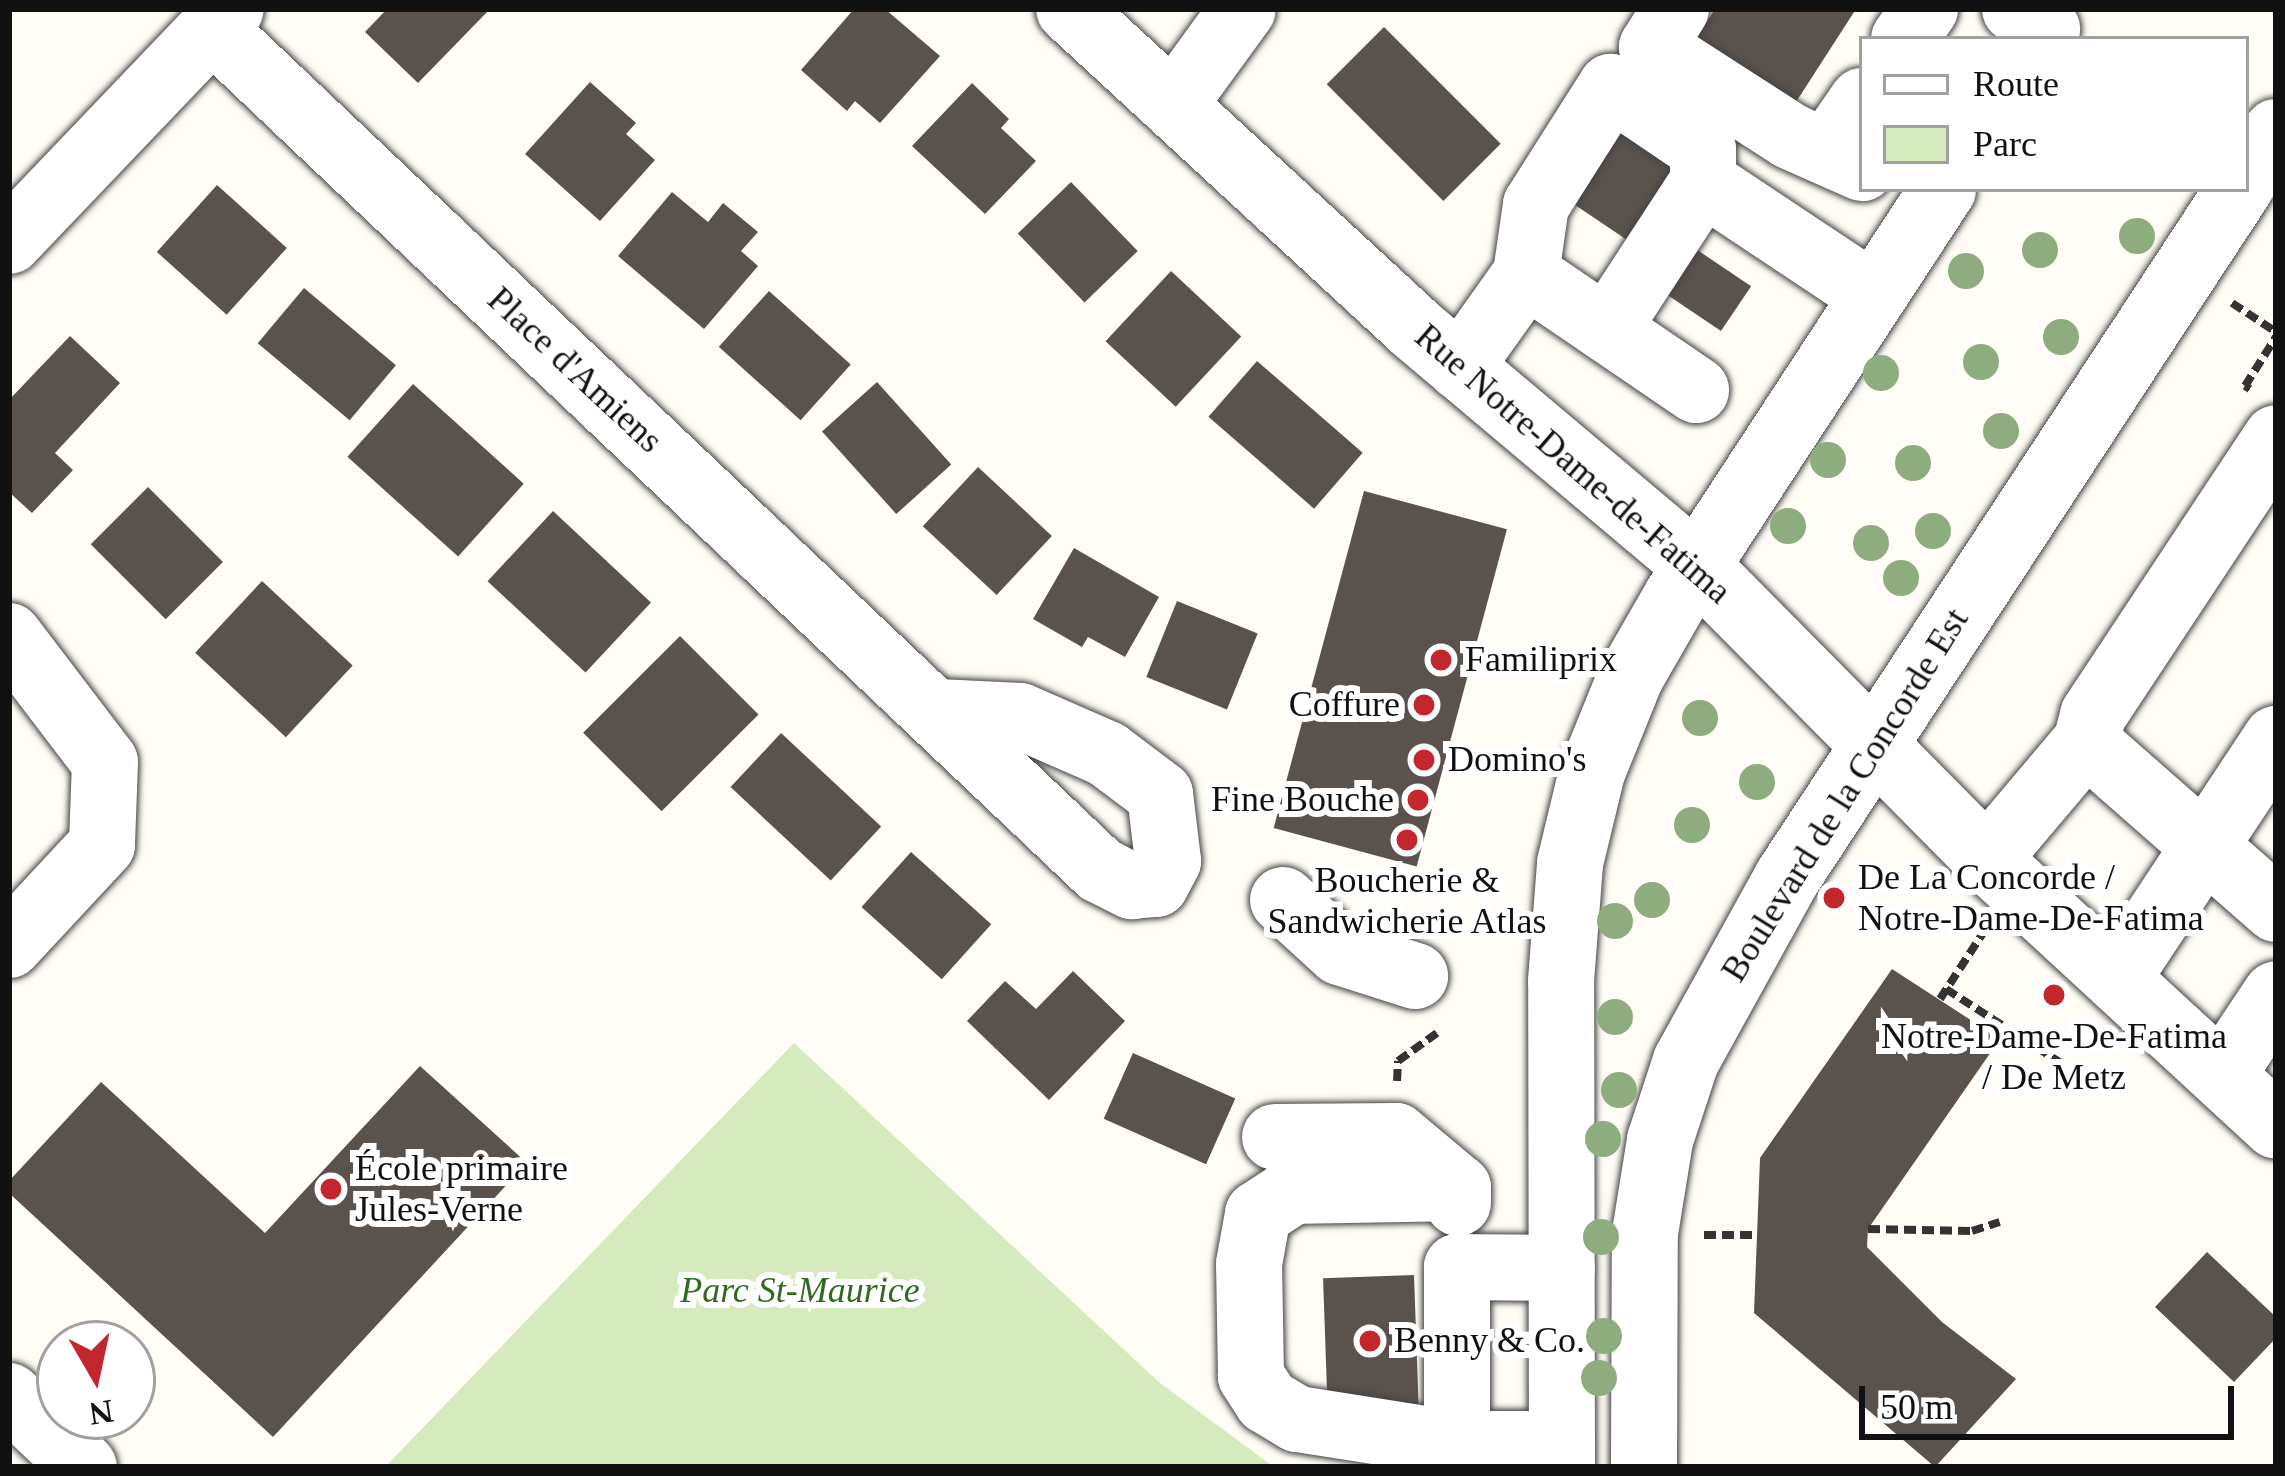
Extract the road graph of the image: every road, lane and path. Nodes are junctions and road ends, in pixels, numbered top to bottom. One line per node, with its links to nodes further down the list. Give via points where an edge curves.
1 (1069, 9): 7 (street, Rue Notre-Dame-de-Fatima)
2 (1243, 9): 7 (street)
3 (1676, 9): 9 (street, via 1652,47 1790,136)
4 (1924, 9): 6 (street)
5 (222, 19): 14 (street); 26 (street, Place d'Amiens)
6 (1906, 36)
7 (1174, 104): 20 (street, Rue Notre-Dame-de-Fatima)
8 (2276, 132): 10 (street)
9 (1850, 140)
10 (2249, 173)
11 (1702, 182): 15 (street, via 1703,149 1612,87 1536,206); 16 (street); 18 (street)
12 (2237, 192): 29 (street, Boulevard de la Concorde Est)
13 (1923, 196): 16 (street)
14 (9, 242)
15 (1526, 274): 18 (street); 20 (street)
16 (1873, 295): 24 (street)
17 (2228, 300): 19 (path)
18 (1606, 329): 22 (street)
19 (2276, 335): 21 (path)
20 (1460, 367): 24 (street, Rue Notre-Dame-de-Fatima)
21 (2251, 376)
22 (1696, 390)
23 (2276, 438): 28 (street, via 2093,715)
24 (1697, 566): 29 (street, Rue Notre-Dame-de-Fatima); 51 (street, via 1631,676 1579,816 1562,981)
25 (9, 636): 35 (street, via 105,762 101,845)
26 (937, 712)
27 (2276, 739): 30 (street)
28 (2086, 742): 30 (street); 31 (street)
29 (1871, 746): 31 (street, Rue Notre-Dame-de-Fatima); 56 (street, Boulevard de la Concorde Est, via 1743,951 1671,1101 1645,1233)
30 (2207, 842): 33 (street); 37 (street)
31 (1987, 859): 37 (street, Rue Notre-Dame-de-Fatima)
32 (1282, 900): 36 (street, via 1340,952)
33 (2276, 909)
34 (1985, 930): 38 (path)
35 (9, 945)
36 (1415, 976)
37 (2117, 979): 42 (street, Rue Notre-Dame-de-Fatima)
38 (1946, 989): 40 (path); 41 (path)
39 (2276, 994): 42 (street)
40 (1940, 999)
41 (2061, 1064)
42 (2222, 1075): 43 (street, Rue Notre-Dame-de-Fatima)
43 (2276, 1126)
44 (1275, 1137): 45 (street, via 1396,1136)
45 (1458, 1188): 50 (street); 53 (street, via 1304,1187 1268,1205 1253,1228 1249,1264 1258,1390 1297,1419)
46 (2000, 1222): 47 (path, via 1972,1231)
47 (1868, 1228)
48 (1694, 1235): 49 (path)
49 (1756, 1235)
50 (1457, 1267): 51 (street); 53 (street)
51 (1562, 1268): 54 (street)
52 (9, 1396): 55 (street)
53 (1457, 1444): 54 (street)
54 (1562, 1455)
55 (84, 1467)
56 (1644, 1467)

